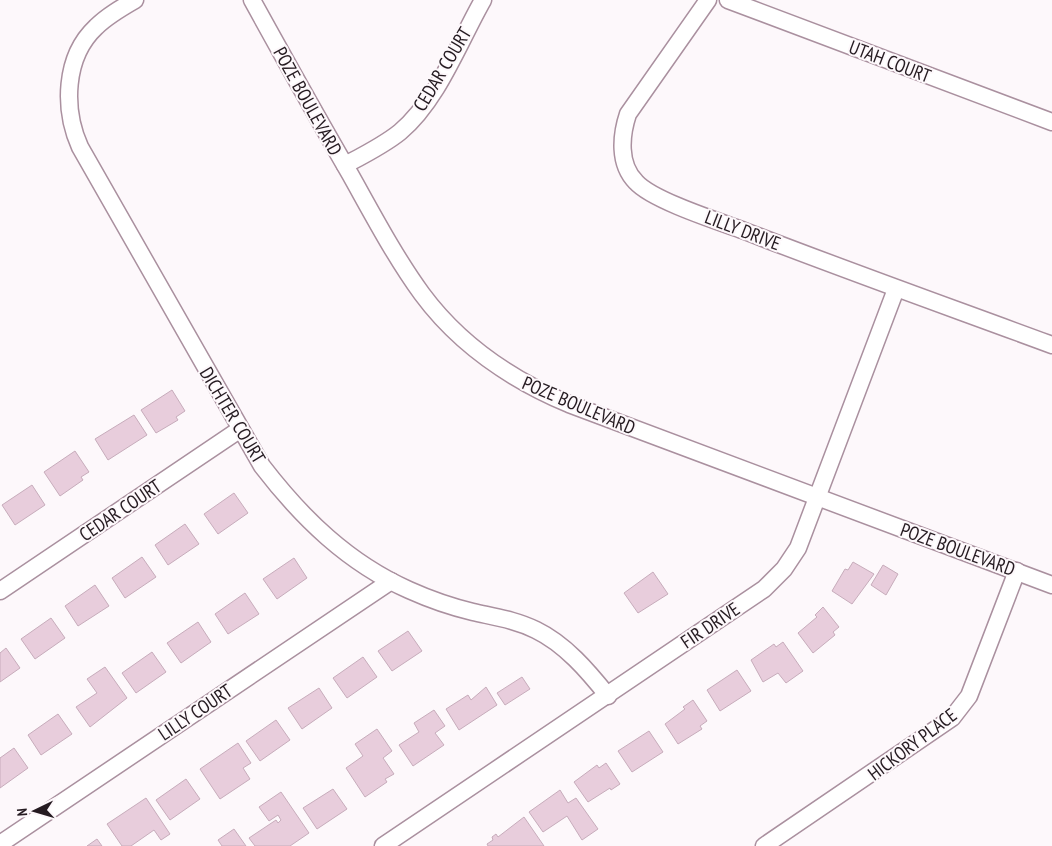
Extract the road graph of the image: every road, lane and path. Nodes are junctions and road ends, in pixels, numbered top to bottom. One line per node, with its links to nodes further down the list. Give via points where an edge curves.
1 (134, 0): 10 (street, DICHTER COURT, via 96,26 76,57 70,80 68,108 71,124 80,147)
2 (252, 0): 7 (street, POZE BOULEVARD)
3 (483, 0): 7 (street, CEDAR COURT, via 429,99 409,123 380,146)
4 (708, 0): 8 (street, LILLY DRIVE, via 628,114 622,147 630,175 648,193)
5 (728, 0): 6 (street, UTAH COURT)
6 (1052, 122)
7 (345, 165): 11 (street, POZE BOULEVARD, via 422,295 461,337 513,377 569,404)
8 (896, 289): 9 (street, LILLY DRIVE); 11 (street, FIR DRIVE)
9 (1052, 345)
10 (239, 430): 13 (street, DICHTER COURT, via 268,474 313,525 352,558); 15 (street, CEDAR COURT)
11 (817, 498): 12 (street, POZE BOULEVARD); 16 (street, FIR DRIVE, via 798,548 774,580)
12 (1017, 571): 14 (street, POZE BOULEVARD); 19 (street, HICKORY PLACE, via 969,696 952,718)
13 (391, 581): 16 (street, DICHTER COURT, via 442,602 512,620 537,630 588,671); 17 (street, LILLY COURT)
14 (1052, 585)
15 (0, 591)
16 (608, 696): 18 (street, FIR DRIVE)
17 (0, 844)
18 (383, 846)
19 (764, 846)

